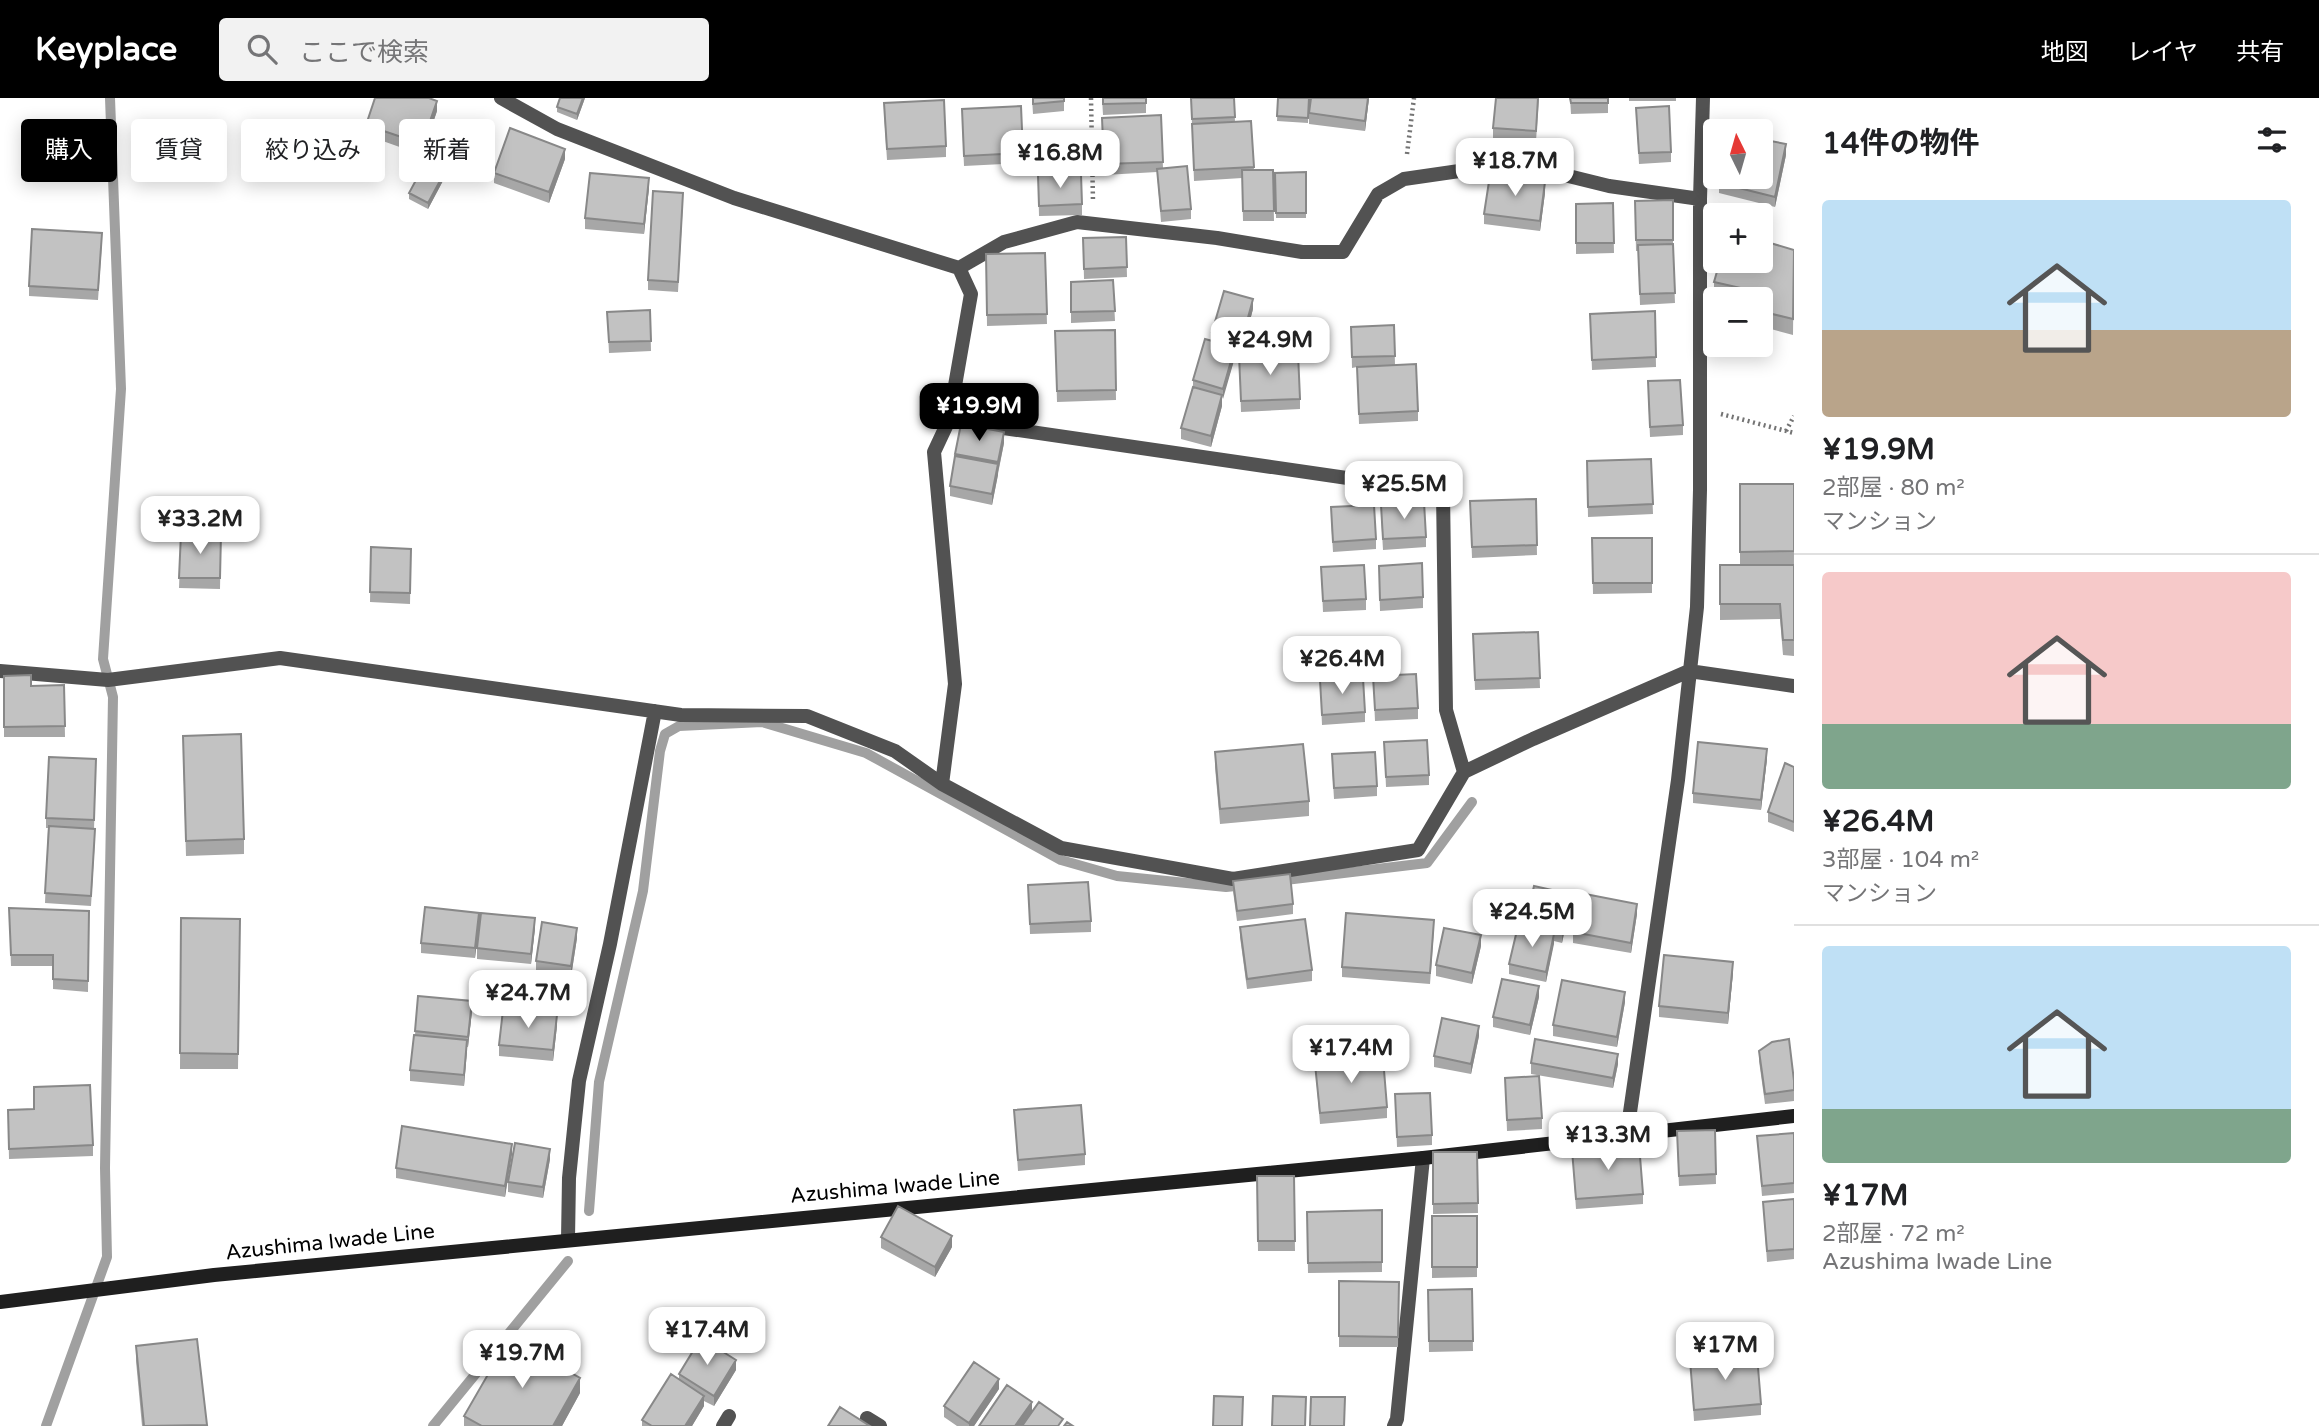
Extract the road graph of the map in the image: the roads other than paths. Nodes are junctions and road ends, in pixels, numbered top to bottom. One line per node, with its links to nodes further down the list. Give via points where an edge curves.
1 (501, 98): 4 (street, via 557,129 734,198)
2 (1703, 98): 3 (street)
3 (1700, 199): 4 (street, via 1609,186 1544,170 1480,168 1404,179 1378,194 1343,252 1302,252 1077,222 1004,242); 7 (street, via 1697,607)
4 (959, 268): 5 (street, via 971,294)
5 (949, 420): 10 (street, via 1443,492 1446,710); 11 (street, via 934,452 955,684)
6 (0, 671): 9 (street, via 108,680 281,658)
7 (1689, 671): 8 (street); 10 (street); 13 (street, via 1678,780)
8 (1794, 687)
9 (655, 711): 11 (street, via 807,716 895,751); 15 (street, via 579,1081)
10 (1464, 772): 11 (street, via 1418,850 1233,879 1061,848)
11 (942, 784)
12 (1794, 1116): 13 (main road, Azushima Iwade Line)
13 (1627, 1133): 14 (main road, Azushima Iwade Line)
14 (1423, 1158): 15 (main road, Azushima Iwade Line); 19 (street)
15 (568, 1239): 16 (main road, Azushima Iwade Line)
16 (0, 1302)
17 (867, 1418): 18 (street)
18 (880, 1426)
19 (1394, 1426)

